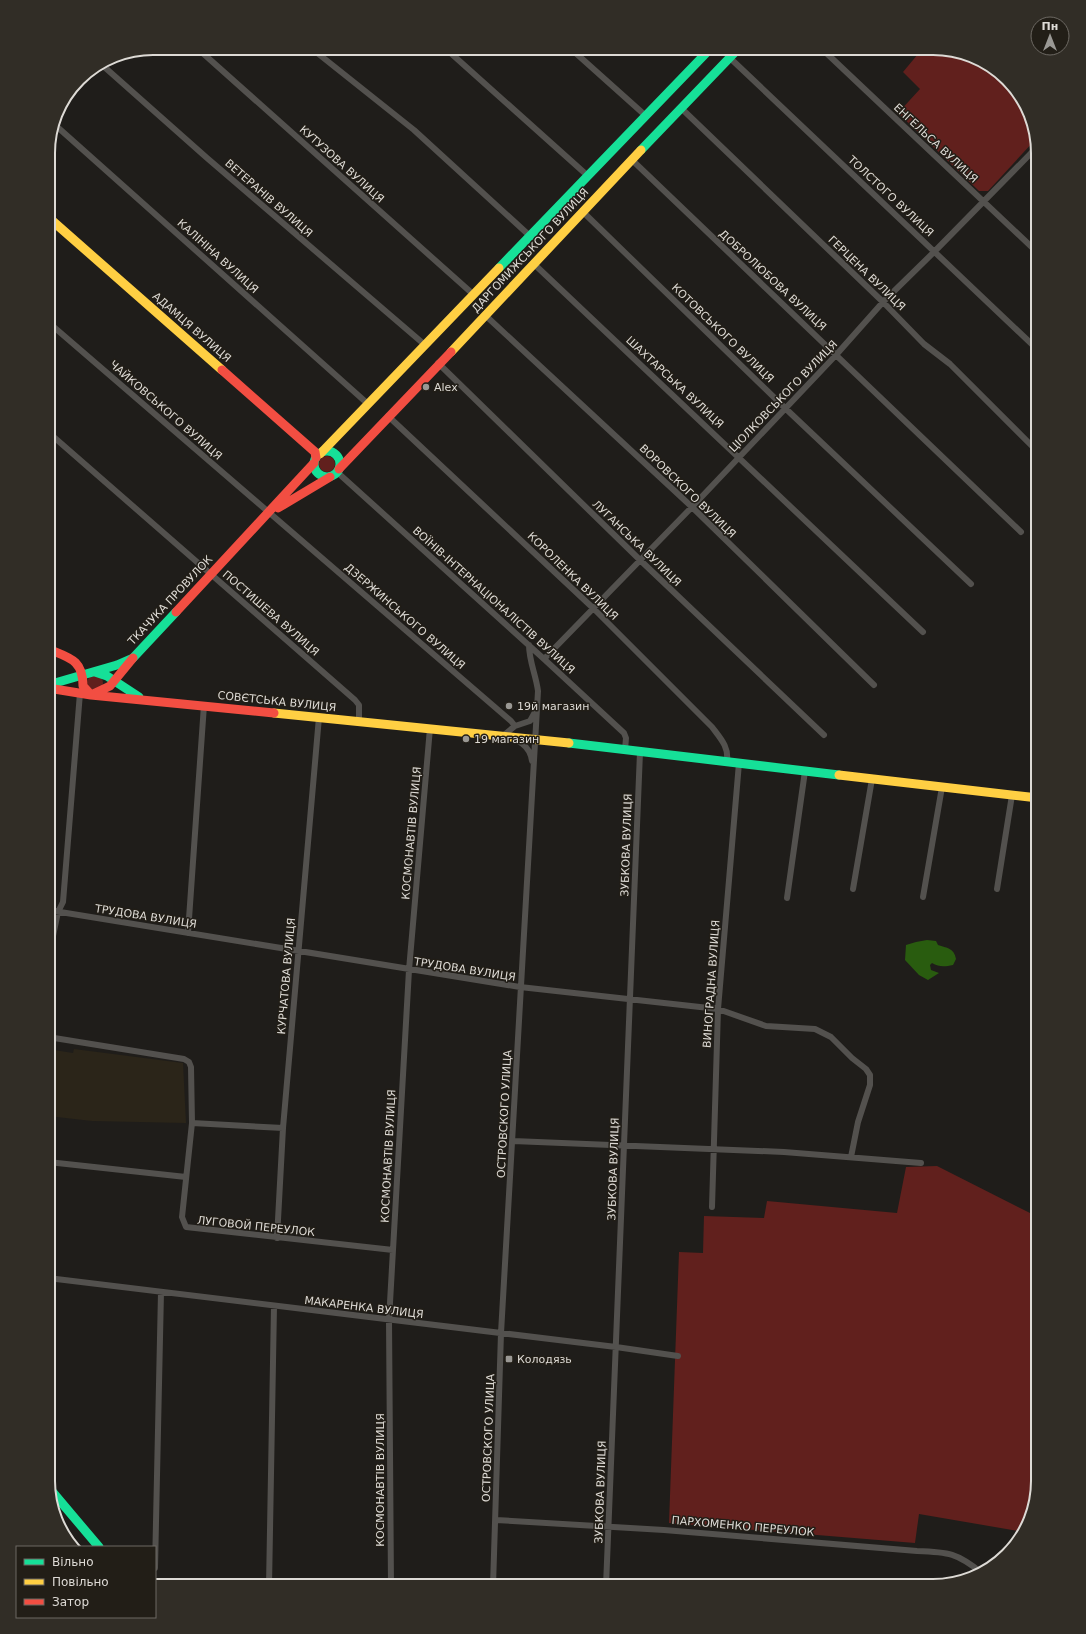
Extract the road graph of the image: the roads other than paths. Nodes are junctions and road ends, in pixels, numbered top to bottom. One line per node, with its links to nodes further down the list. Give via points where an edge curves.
1 (205, 55): 23 (street, КУТУЗОВА ВУЛИЦЯ)
2 (320, 55): 19 (street, via 414,130)
3 (453, 55): 15 (street)
4 (578, 55): 11 (street)
5 (733, 55): 8 (street, ДАРГОМИЖСЬКОГО ВУЛИЦЯ)
6 (828, 55): 16 (street, ЕНГЕЛЬСА ВУЛИЦЯ)
7 (704, 56): 11 (street, ДАРГОМИЖСЬКОГО ВУЛИЦЯ)
8 (730, 58): 10 (street, ДАРГОМИЖСЬКОГО ВУЛИЦЯ); 21 (street, ТОЛСТОГО ВУЛИЦЯ)
9 (105, 67): 28 (street, ВЕТЕРАНІВ ВУЛИЦЯ)
10 (681, 108): 14 (street, ДАРГОМИЖСЬКОГО ВУЛИЦЯ); 24 (street, ГЕРЦЕНА ВУЛИЦЯ)
11 (646, 116): 15 (street, ДАРГОМИЖСЬКОГО ВУЛИЦЯ)
12 (58, 127): 31 (street, КАЛІНІНА ВУЛИЦЯ)
13 (1031, 153): 16 (street, ЦІОЛКОВСЬКОГО ВУЛИЦЯ)
14 (632, 160): 17 (street, ДАРГОМИЖСЬКОГО ВУЛИЦЯ); 29 (street, ДОБРОЛЮБОВА ВУЛИЦЯ)
15 (588, 176): 19 (street, ДАРГОМИЖСЬКОГО ВУЛИЦЯ)
16 (984, 202): 20 (street, ЕНГЕЛЬСА ВУЛИЦЯ); 21 (street, ЦІОЛКОВСЬКОГО ВУЛИЦЯ)
17 (582, 211): 22 (street, ДАРГОМИЖСЬКОГО ВУЛИЦЯ); 32 (street, КОТОВСЬКОГО ВУЛИЦЯ)
18 (55, 223): 37 (street, АДАМЦЯ ВУЛИЦЯ, via 315,452)
19 (530, 236): 23 (street, ДАРГОМИЖСЬКОГО ВУЛИЦЯ)
20 (1031, 246)
21 (935, 251): 24 (street, ЦІОЛКОВСЬКОГО ВУЛИЦЯ); 27 (street, ТОЛСТОГО ВУЛИЦЯ)
22 (534, 264): 25 (street, ДАРГОМИЖСЬКОГО ВУЛИЦЯ); 36 (street, ШАХТАРСЬКА ВУЛИЦЯ)
23 (474, 295): 28 (street, ДАРГОМИЖСЬКОГО ВУЛИЦЯ)
24 (883, 302): 29 (street, ЦІОЛКОВСЬКОГО ВУЛИЦЯ); 35 (street, ГЕРЦЕНА ВУЛИЦЯ)
25 (486, 316): 30 (street, ДАРГОМИЖСЬКОГО ВУЛИЦЯ); 39 (street, ВОРОВСКОГО ВУЛИЦЯ)
26 (55, 328): 40 (street, ЧАЙКОВСЬКОГО ВУЛИЦЯ)
27 (1031, 343)
28 (424, 345): 31 (street, ДАРГОМИЖСЬКОГО ВУЛИЦЯ)
29 (836, 355): 32 (street, ЦІОЛКОВСЬКОГО ВУЛИЦЯ); 41 (street, ДОБРОЛЮБОВА ВУЛИЦЯ)
30 (438, 363): 33 (street, ДАРГОМИЖСЬКОГО ВУЛИЦЯ); 42 (street, ЛУГАНСЬКА ВУЛИЦЯ)
31 (368, 404): 37 (street, ДАРГОМИЖСЬКОГО ВУЛИЦЯ)
32 (785, 408): 36 (street, ЦІОЛКОВСЬКОГО ВУЛИЦЯ); 44 (street, КОТОВСЬКОГО ВУЛИЦЯ)
33 (388, 416): 38 (street, ДАРГОМИЖСЬКОГО ВУЛИЦЯ); 45 (street, КОРОЛЕНКА ВУЛИЦЯ)
34 (55, 438): 43 (street, ПОСТИШЕВА ВУЛИЦЯ)
35 (1031, 445)
36 (739, 456): 39 (street, ЦІОЛКОВСЬКОГО ВУЛИЦЯ); 46 (street, ШАХТАРСЬКА ВУЛИЦЯ)
37 (317, 458): 38 (street, via 318,474); 38 (street, via 327,452 335,454 339,461); 40 (street, ДАРГОМИЖСЬКОГО ВУЛИЦЯ)
38 (335, 472): 40 (street, ДАРГОМИЖСЬКОГО ВУЛИЦЯ); 47 (street, ВОЇНІВ-ІНТЕРНАЦІОНАЛІСТІВ ВУЛИЦЯ)
39 (692, 507): 42 (street, ЦІОЛКОВСЬКОГО ВУЛИЦЯ); 55 (street, ВОРОВСКОГО ВУЛИЦЯ)
40 (270, 513): 43 (street, ТКАЧУКА ПРОВУЛОК); 64 (street, ДЗЕРЖИНСЬКОГО ВУЛИЦЯ)
41 (1021, 532)
42 (640, 560): 45 (street, ЦІОЛКОВСЬКОГО ВУЛИЦЯ); 67 (street, ЛУГАНСЬКА ВУЛИЦЯ)
43 (210, 574): 49 (street, ТКАЧУКА ПРОВУЛОК); 63 (street, ПОСТИШЕВА ВУЛИЦЯ, via 355,700 359,705)
44 (971, 584)
45 (593, 608): 50 (street, ЦІОЛКОВСЬКОГО ВУЛИЦЯ); 71 (street, КОРОЛЕНКА ВУЛИЦЯ, via 712,728 724,743 728,754)
46 (923, 632)
47 (529, 645): 50 (street, ВОЇНІВ-ІНТЕРНАЦІОНАЛІСТІВ ВУЛИЦЯ); 61 (street, ОСТРОВСКОГО УЛИЦА, via 536,676)
48 (55, 652): 52 (street, via 73,662 82,670)
49 (133, 658): 51 (street, ТКАЧУКА ПРОВУЛОК); 53 (street)
50 (544, 659): 69 (street, ВОЇНІВ-ІНТЕРНАЦІОНАЛІСТІВ ВУЛИЦЯ, via 624,734)
51 (94, 671): 52 (street, ТКАЧУКА ПРОВУЛОК); 53 (street)
52 (83, 675): 54 (street, ТКАЧУКА ПРОВУЛОК); 58 (street, via 82,687)
53 (115, 681): 58 (street, via 104,691); 59 (street)
54 (55, 684)
55 (874, 685)
56 (55, 688): 57 (street, СОВЄТСЬКА ВУЛИЦЯ)
57 (80, 693): 58 (street, СОВЄТСЬКА ВУЛИЦЯ); 84 (street, via 63,902)
58 (91, 695): 59 (street, СОВЄТСЬКА ВУЛИЦЯ)
59 (144, 699): 60 (street, СОВЄТСЬКА ВУЛИЦЯ)
60 (204, 705): 62 (street, СОВЄТСЬКА ВУЛИЦЯ); 86 (street)
61 (537, 709): 64 (street, via 530,721); 68 (street, ОСТРОВСКОГО УЛИЦА)
62 (319, 717): 63 (street, СОВЄТСЬКА ВУЛИЦЯ); 87 (street, КУРЧАТОВА ВУЛИЦЯ)
63 (359, 721): 65 (street, СОВЄТСЬКА ВУЛИЦЯ)
64 (515, 726): 66 (street)
65 (430, 728): 66 (street, СОВЄТСЬКА ВУЛИЦЯ); 88 (street, КОСМОНАВТІВ ВУЛИЦЯ)
66 (504, 736): 68 (street, СОВЄТСЬКА ВУЛИЦЯ); 73 (street, via 528,748)
67 (824, 736)
68 (535, 740): 69 (street, СОВЄТСЬКА ВУЛИЦЯ); 73 (street, ОСТРОВСКОГО УЛИЦА)
69 (625, 750): 70 (street, СОВЄТСЬКА ВУЛИЦЯ)
70 (640, 752): 71 (street, СОВЄТСЬКА ВУЛИЦЯ); 90 (street, ЗУБКОВА ВУЛИЦЯ)
71 (727, 762): 72 (street, СОВЄТСЬКА ВУЛИЦЯ)
72 (739, 764): 74 (street, СОВЄТСЬКА ВУЛИЦЯ); 91 (street, ВИНОГРАДНА ВУЛИЦЯ)
73 (533, 769): 89 (street, ОСТРОВСКОГО УЛИЦА)
74 (805, 771): 75 (street, СОВЄТСЬКА ВУЛИЦЯ); 82 (street)
75 (872, 779): 76 (street, СОВЄТСЬКА ВУЛИЦЯ); 79 (street)
76 (942, 787): 77 (street, СОВЄТСЬКА ВУЛИЦЯ); 81 (street)
77 (1012, 795): 78 (street, СОВЄТСЬКА ВУЛИЦЯ); 80 (street)
78 (1031, 797)
79 (853, 889)
80 (997, 889)
81 (923, 897)
82 (786, 898)
83 (55, 911): 84 (street, ТРУДОВА ВУЛИЦЯ)
84 (58, 912): 85 (street); 86 (street, ТРУДОВА ВУЛИЦЯ)
85 (55, 926)
86 (188, 933): 87 (street, ТРУДОВА ВУЛИЦЯ)
87 (298, 951): 88 (street, ТРУДОВА ВУЛИЦЯ); 94 (street, КУРЧАТОВА ВУЛИЦЯ)
88 (409, 970): 89 (street, ТРУДОВА ВУЛИЦЯ); 104 (street, КОСМОНАВТІВ ВУЛИЦЯ)
89 (520, 988): 90 (street, ТРУДОВА ВУЛИЦЯ); 95 (street, ОСТРОВСКОГО УЛИЦА)
90 (630, 1000): 91 (street, ТРУДОВА ВУЛИЦЯ); 96 (street, ЗУБКОВА ВУЛИЦЯ)
91 (718, 1009): 97 (street, ВИНОГРАДНА ВУЛИЦЯ); 98 (street, ТРУДОВА ВУЛИЦЯ, via 766,1026 815,1030 831,1037 866,1069 870,1075 870,1085 858,1122)
92 (55, 1038): 93 (street, ЛУГОВОЙ ПЕРЕУЛОК, via 184,1059 189,1062)
93 (192, 1123): 94 (street); 101 (street, ЛУГОВОЙ ПЕРЕУЛОК)
94 (282, 1128): 103 (street, КУРЧАТОВА ВУЛИЦЯ)
95 (512, 1141): 96 (street); 109 (street, ОСТРОВСКОГО УЛИЦА)
96 (623, 1146): 97 (street); 110 (street, ЗУБКОВА ВУЛИЦЯ)
97 (714, 1149): 98 (street); 102 (street, ВИНОГРАДНА ВУЛИЦЯ)
98 (851, 1157): 100 (street)
99 (55, 1163): 101 (street)
100 (921, 1163)
101 (186, 1177): 103 (street, ЛУГОВОЙ ПЕРЕУЛОК, via 182,1218 186,1227)
102 (712, 1207)
103 (278, 1238): 104 (street, ЛУГОВОЙ ПЕРЕУЛОК)
104 (393, 1250): 108 (street, КОСМОНАВТІВ ВУЛИЦЯ)
105 (55, 1279): 106 (street, МАКАРЕНКА ВУЛИЦЯ)
106 (161, 1292): 107 (street, МАКАРЕНКА ВУЛИЦЯ); 116 (street)
107 (274, 1306): 108 (street, МАКАРЕНКА ВУЛИЦЯ); 118 (street)
108 (389, 1320): 109 (street, МАКАРЕНКА ВУЛИЦЯ); 119 (street, КОСМОНАВТІВ ВУЛИЦЯ)
109 (501, 1333): 110 (street, МАКАРЕНКА ВУЛИЦЯ); 113 (street, ОСТРОВСКОГО УЛИЦА)
110 (616, 1347): 111 (street, МАКАРЕНКА ВУЛИЦЯ); 114 (street, ЗУБКОВА ВУЛИЦЯ)
111 (678, 1356)
112 (57, 1498): 115 (street)
113 (496, 1520): 114 (street, ПАРХОМЕНКО ПЕРЕУЛОК); 120 (street, ОСТРОВСКОГО УЛИЦА)
114 (609, 1526): 117 (street, ПАРХОМЕНКО ПЕРЕУЛОК, via 917,1552 944,1552 958,1556); 121 (street, ЗУБКОВА ВУЛИЦЯ)
115 (98, 1546)
116 (155, 1546)
117 (976, 1569)
118 (269, 1579)
119 (390, 1579)
120 (493, 1579)
121 (606, 1579)

